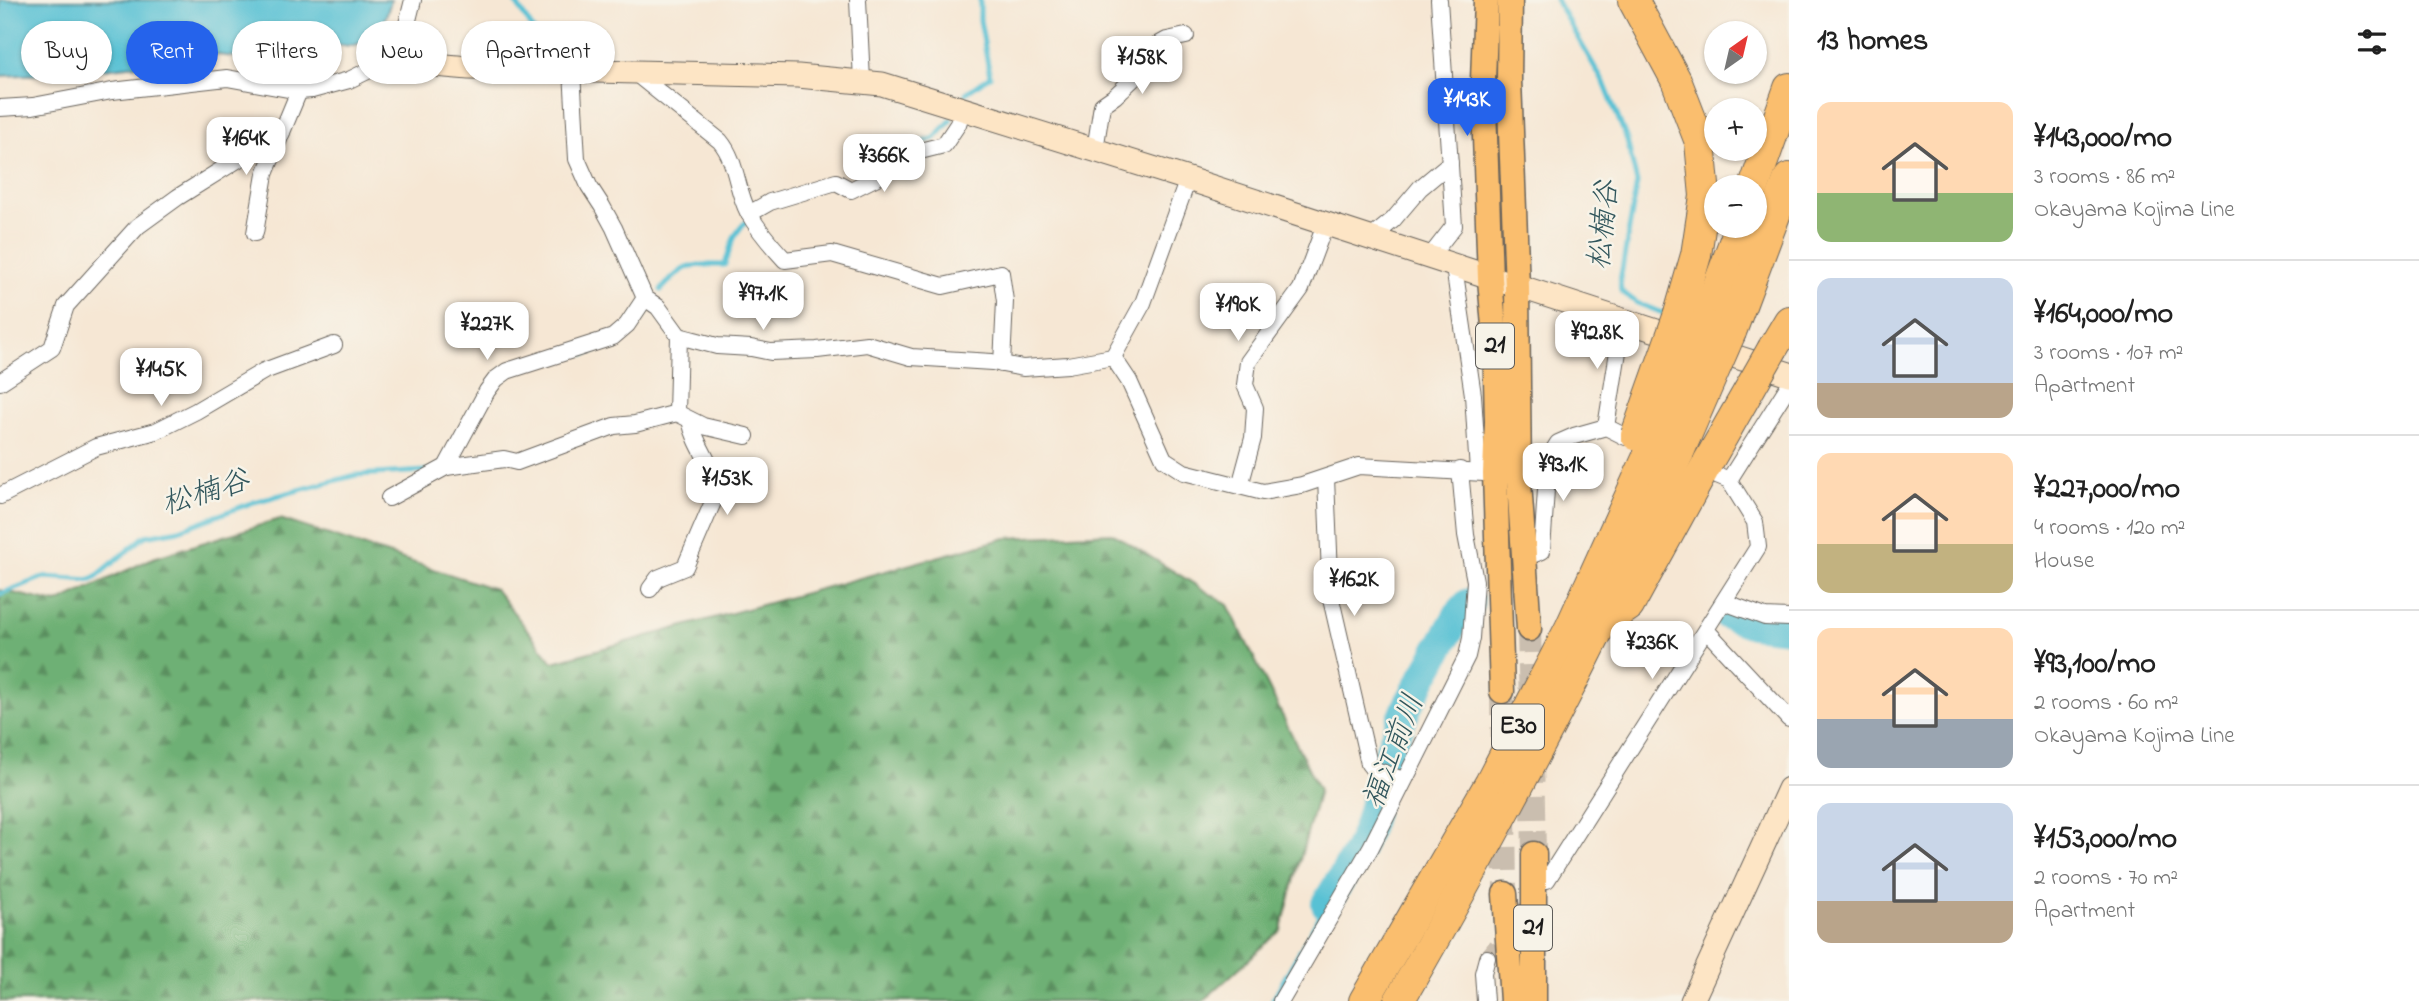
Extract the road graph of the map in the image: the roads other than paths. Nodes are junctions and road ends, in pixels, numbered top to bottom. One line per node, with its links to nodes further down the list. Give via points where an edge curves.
1 (413, 0): 7 (street)
2 (858, 0): 12 (street)
3 (1439, 0): 20 (street)
4 (1486, 0): 31 (main road, 21, via 1483,80)
5 (1510, 0): 32 (main road, 21)
6 (1633, 0): 36 (highway, via 1676,80 1700,142 1705,196 1696,255)
7 (408, 21)
8 (1186, 36): 19 (street, via 1147,51 1135,76 1101,105)
9 (615, 72): 10 (street)
10 (634, 72): 12 (street); 24 (street, via 729,152)
11 (356, 76): 15 (street)
12 (862, 81): 17 (street)
13 (573, 84): 33 (street, via 577,159)
14 (1789, 88): 21 (highway)
15 (299, 91): 16 (street, via 227,78); 18 (street)
16 (0, 108)
17 (963, 108): 19 (street); 24 (street, via 944,145 897,158 883,174 851,190 836,183 770,202)
18 (282, 132): 26 (street, via 265,174); 42 (street, via 138,226 66,306 52,348)
19 (1096, 150): 23 (street)
20 (1450, 163): 28 (street); 29 (street, via 1454,226)
21 (1758, 175)
22 (1789, 178): 36 (highway, E30)
23 (1188, 179): 25 (street); 39 (street, via 1143,303)
24 (749, 214): 40 (street, via 785,260 832,254 943,286 1001,272)
25 (1325, 225): 28 (street); 53 (street, via 1301,289 1248,362 1245,384 1255,408)
26 (256, 233)
27 (1736, 238): 36 (highway, E30)
28 (1370, 239): 29 (street)
29 (1429, 258): 30 (street)
30 (1454, 267): 31 (street); 51 (street, via 1473,395)
31 (1490, 279): 32 (street); 51 (main road, 21)
32 (1517, 287): 34 (street); 51 (main road, 21)
33 (645, 298): 37 (street, via 658,307); 48 (street, via 613,337 506,371 496,379)
34 (1623, 320): 41 (street); 45 (street)
35 (1789, 321): 50 (highway, bridge)
36 (1705, 324): 47 (highway, bridge); 47 (highway, E30, bridge)
37 (678, 336): 40 (street, via 771,352 867,344 911,358); 44 (street)
38 (334, 345): 54 (street, via 264,371 156,430 96,447)
39 (1113, 357): 40 (street, via 1023,369); 53 (street, via 1129,381 1164,459 1184,472)
40 (1002, 364)
41 (1789, 374)
42 (0, 382)
43 (1789, 385): 50 (street)
44 (684, 417): 46 (street); 48 (street, via 614,426 517,463 505,459); 57 (street, via 719,488 685,566 658,578)
45 (1606, 427): 47 (street); 56 (street, via 1558,443 1548,459 1542,551)
46 (746, 436)
47 (1649, 442): 61 (highway, E30); 72 (highway, E30, via 1490,783)
48 (446, 467): 55 (street)
49 (1460, 470): 51 (street); 52 (street, via 1359,466); 65 (street, via 1475,581 1467,656)
50 (1716, 472): 58 (street, via 1755,522 1758,547); 61 (highway, via 1629,606)
51 (1497, 474): 56 (main road, 21); 63 (main road, 21)
52 (1326, 478): 53 (street, via 1263,492); 65 (street, via 1331,599 1369,764)
53 (1240, 486)
54 (0, 496)
55 (389, 498)
56 (1524, 558): 60 (main road, 21)
57 (650, 589)
58 (1724, 602): 59 (street, via 1765,617); 62 (street)
59 (1789, 618)
60 (1529, 629)
61 (1599, 629): 73 (highway, E30, via 1488,845)
62 (1706, 630): 64 (street); 68 (street)
63 (1502, 691)
64 (1789, 719)
65 (1391, 776): 71 (street, via 1371,847)
66 (1789, 789): 77 (street)
67 (1534, 854): 76 (main road, 21)
68 (1547, 880)
69 (1505, 894): 75 (main road, 21)
70 (1487, 958): 74 (street)
71 (1281, 1001)
72 (1364, 1001)
73 (1399, 1001)
74 (1485, 1001)
75 (1513, 1001)
76 (1534, 1001)
77 (1692, 1001)

